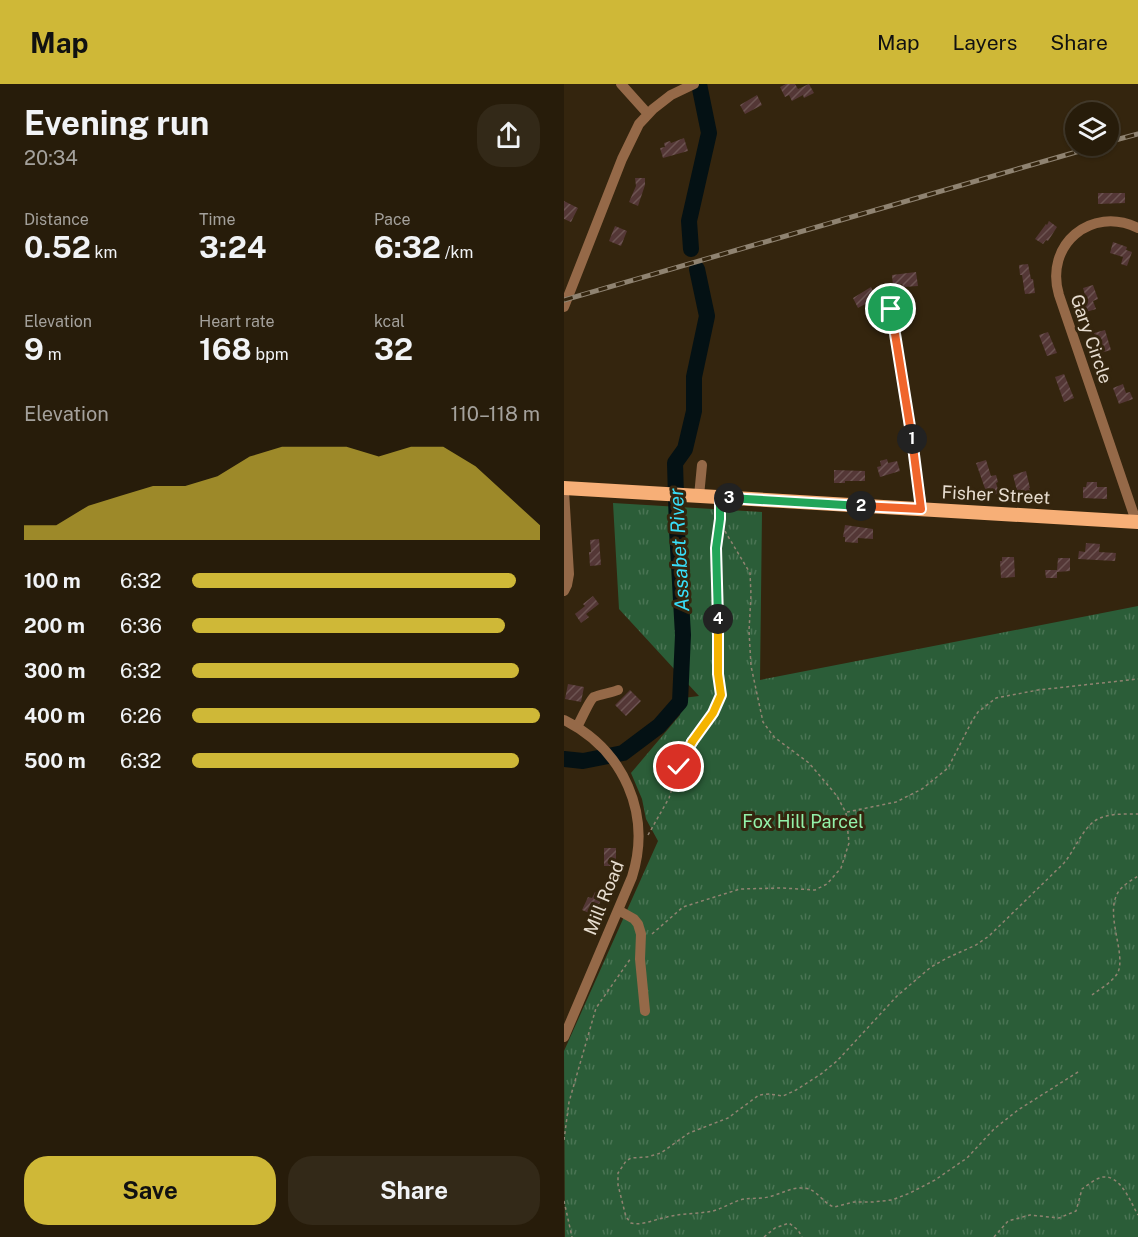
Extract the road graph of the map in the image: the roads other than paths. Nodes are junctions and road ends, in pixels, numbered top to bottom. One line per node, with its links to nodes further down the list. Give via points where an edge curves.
1 (621, 84): 3 (street)
2 (694, 84): 3 (street, via 671,94)
3 (648, 114): 5 (street, via 621,159)
4 (1138, 228): 11 (street, Gary Circle, via 1111,221 1084,228 1064,248 1056,275 1059,295)
5 (564, 307)
6 (891, 309): 10 (street)
7 (702, 465): 9 (street)
8 (564, 489): 9 (main road, Fisher Street); 12 (street, via 569,574)
9 (699, 496): 10 (main road, Fisher Street)
10 (921, 509): 11 (main road, Fisher Street)
11 (1137, 521)
12 (564, 591)
13 (618, 690): 15 (street, via 590,701)
14 (564, 720): 15 (street, Mill Road)
15 (581, 730): 16 (street, Mill Road, via 605,750 621,772 636,810 638,851)
16 (618, 910): 17 (street, via 634,919 641,934); 18 (street, Mill Road)
17 (645, 1011)
18 (564, 1037)

